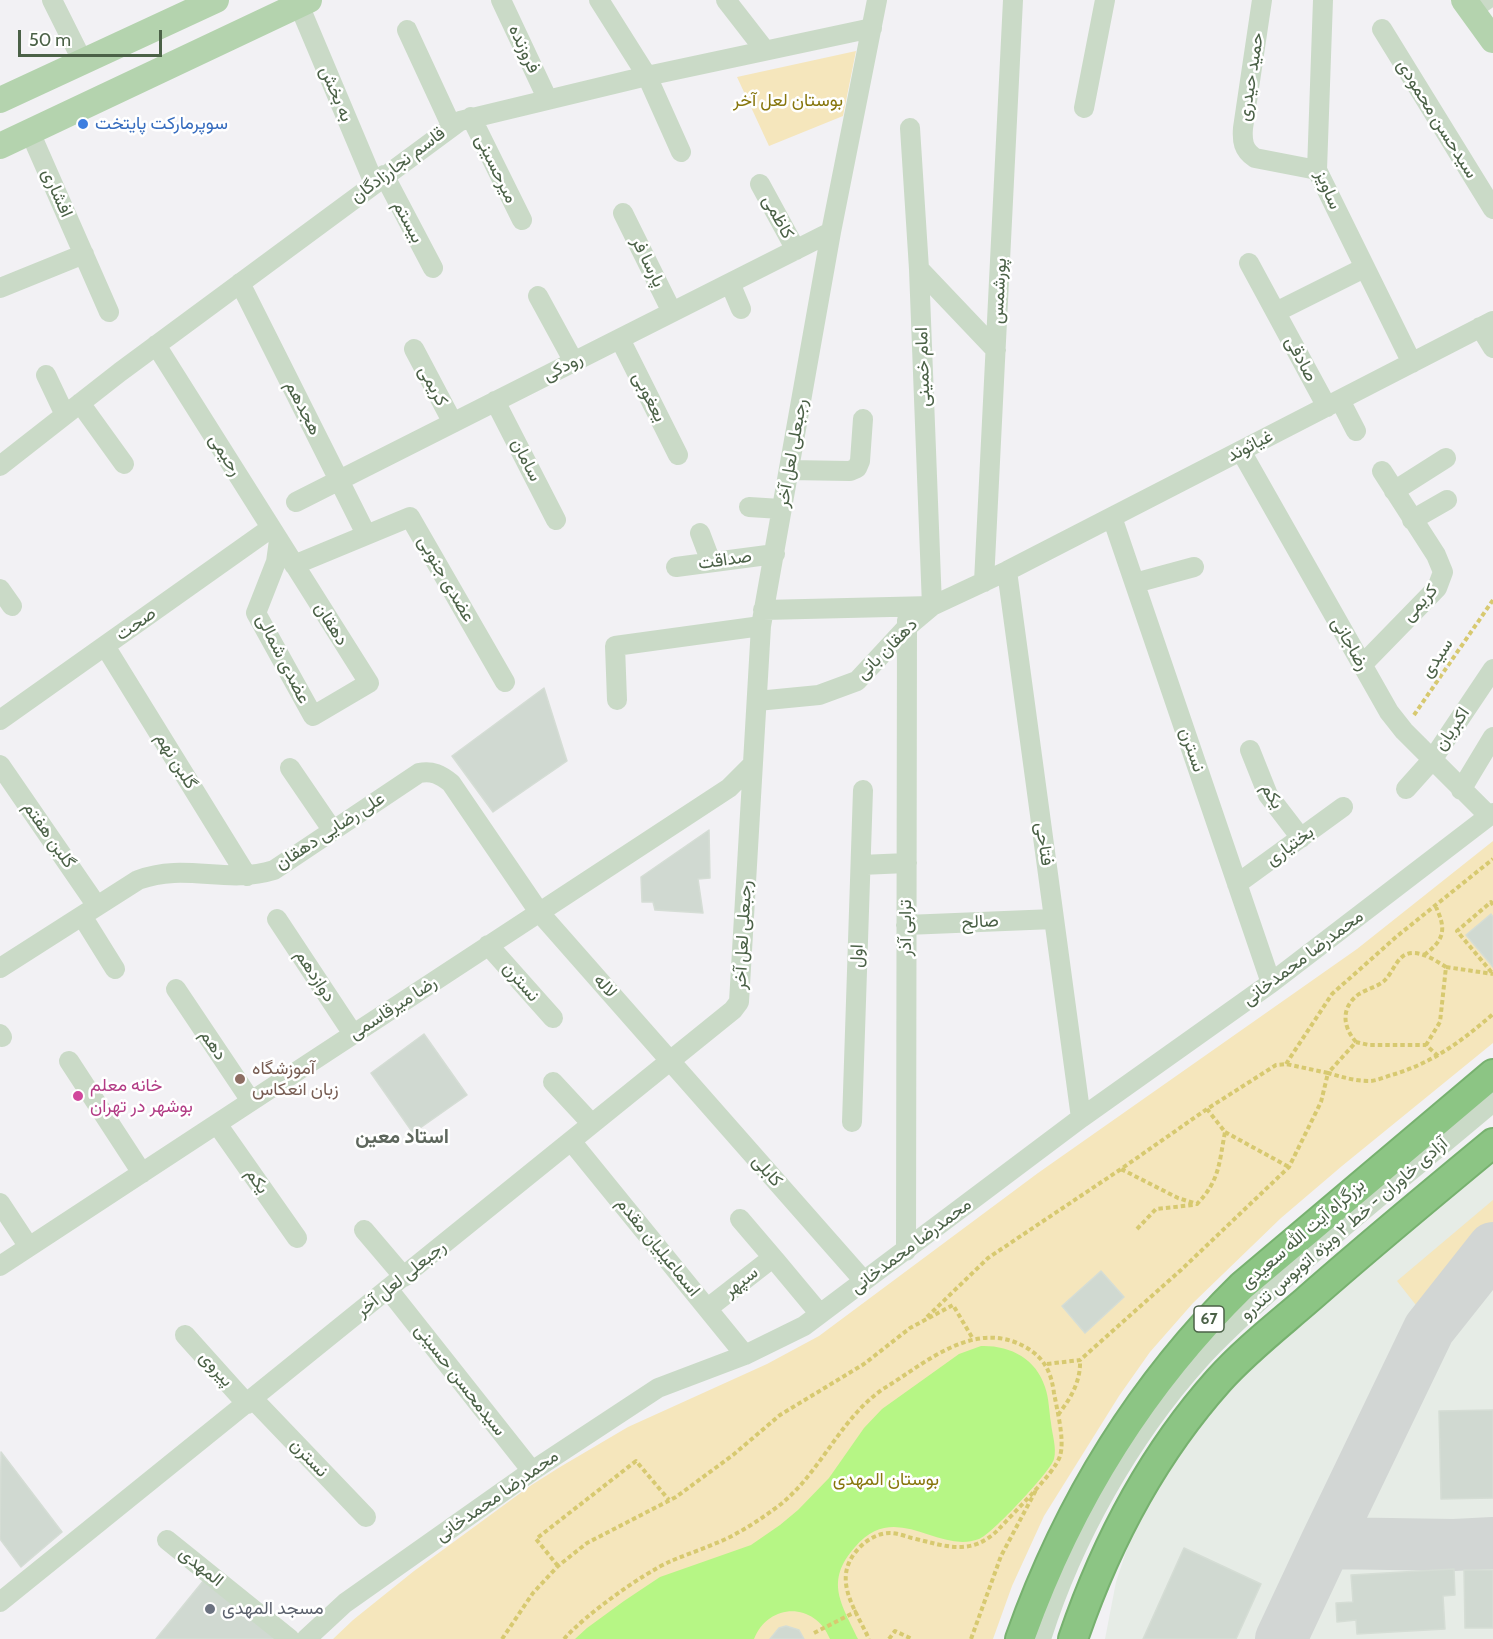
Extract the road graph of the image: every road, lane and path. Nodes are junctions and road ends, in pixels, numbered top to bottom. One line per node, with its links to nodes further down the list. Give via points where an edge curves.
1 (52, 0): 18 (street)
2 (216, 0): 18 (main road)
3 (501, 0): 20 (street, فروزنده)
4 (599, 0): 19 (street)
5 (726, 0): 17 (street)
6 (877, 0): 13 (street, رجبعلی لعل آخر)
7 (1013, 0): 55 (street, پورشمس)
8 (1105, 0): 22 (street)
9 (1262, 0): 29 (street, حمید حیدری, via 1243,128 1244,147 1255,159)
10 (1323, 0): 29 (street, ساویز)
11 (304, 3): 26 (main road); 30 (street, به بخش)
12 (1473, 4): 16 (main road)
13 (872, 28): 17 (street, قاسم نجارزادگان); 35 (street, رجبعلی لعل آخر)
14 (1382, 29): 32 (street, سیدحسن محمودی)
15 (407, 30): 24 (street)
16 (1493, 40)
17 (764, 49): 19 (street, قاسم نجارزادگان)
18 (83, 62): 21 (main road)
19 (648, 76): 20 (street, قاسم نجارزادگان); 28 (street)
20 (547, 98): 23 (street, قاسم نجارزادگان)
21 (0, 100)
22 (1084, 108)
23 (471, 117): 24 (street, قاسم نجارزادگان); 34 (street, میرحسینی)
24 (451, 125): 30 (street, قاسم نجارزادگان)
25 (910, 128): 41 (street, امام خمینی)
26 (30, 132): 27 (main road); 37 (street, افشاری)
27 (0, 146)
28 (681, 152)
29 (1317, 170): 40 (street, ساویز)
30 (379, 179): 39 (street, بیستم); 42 (street, قاسم نجارزادگان)
31 (760, 184): 36 (street, کاظمی)
32 (1493, 209)
33 (623, 213): 48 (street, پارسا فر)
34 (522, 220)
35 (831, 232): 36 (street, رودکی); 70 (street, رجبعلی لعل آخر)
36 (796, 250): 43 (street, رودکی)
37 (84, 254): 44 (street); 47 (street, افشاری)
38 (1249, 262): 49 (street, صادقی)
39 (433, 268)
40 (1364, 268): 49 (street); 57 (street, ساویز)
41 (919, 269): 55 (street); 96 (street, امام خمینی)
42 (240, 282): 52 (street, قاسم نجارزادگان); 72 (street, هجدهم)
43 (730, 283): 46 (street); 48 (street, رودکی)
44 (0, 288)
45 (538, 296): 56 (street)
46 (741, 309)
47 (109, 312)
48 (672, 312): 51 (street, رودکی)
49 (1276, 312): 60 (street, صادقی)
50 (1487, 324): 53 (street); 57 (street, غیاثوند)
51 (620, 339): 56 (street, رودکی); 66 (street, یعغوبی)
52 (156, 345): 61 (street, قاسم نجارزادگان); 82 (street, رحیمی)
53 (1493, 348)
54 (414, 350): 63 (street, کریمی)
55 (996, 350): 90 (street, پورشمس)
56 (574, 362): 59 (street, رودکی)
57 (1412, 363): 60 (street, غیاثوند)
58 (46, 375): 61 (street)
59 (495, 401): 63 (street, رودکی); 79 (street, سامان)
60 (1334, 403): 64 (street, صادقی); 65 (street, غیاثوند)
61 (73, 409): 68 (street); 69 (street, قاسم نجارزادگان)
62 (863, 419): 70 (street, via 858,468)
63 (453, 423): 72 (street, رودکی)
64 (1356, 431)
65 (1241, 451): 78 (street, غیاثوند); 100 (street, رضاجانی)
66 (678, 455)
67 (1446, 458): 73 (street)
68 (124, 464)
69 (0, 466)
70 (789, 470): 77 (street, رجبعلی لعل آخر)
71 (1382, 471): 73 (street, کریمی)
72 (339, 480): 75 (street, رودکی); 83 (street, هجدهم)
73 (1394, 491): 80 (street, کریمی)
74 (1447, 500): 80 (street)
75 (296, 502)
76 (749, 507): 77 (street)
77 (781, 509): 84 (street, رجبعلی لعل آخر)
78 (1112, 517): 89 (street, غیاثوند); 91 (street, نسترن)
79 (556, 520)
80 (1412, 520): 100 (street, کریمی, via 1441,563 1441,580)
81 (700, 532): 85 (street)
82 (275, 534): 86 (street, رحیمی); 99 (street, صحت); 103 (street, عضدی شمالی, via 276,562 256,613 313,717)
83 (366, 534): 86 (street); 102 (street, عضدی جنوبی, via 410,517)
84 (775, 554): 85 (street, صداقت); 97 (street, رجبعلی لعل آخر)
85 (711, 562): 87 (street, صداقت)
86 (294, 566): 103 (street, دهقان)
87 (676, 567)
88 (1194, 567): 91 (street)
89 (1007, 571): 90 (street, دهقان بانی); 131 (street, فتاحی)
90 (984, 582): 96 (street, دهقان بانی)
91 (1135, 583): 125 (street, نسترن)
92 (0, 589): 95 (street)
93 (1493, 600): 107 (path, سیدی)
94 (907, 605): 96 (street); 97 (street); 98 (street, ترابی آذر)
95 (12, 606)
96 (932, 606): 98 (street, دهقان بانی)
97 (762, 618): 104 (street, via 615,646); 105 (street, رجبعلی لعل آخر)
98 (907, 627): 105 (street, دهقان بانی, via 857,681 819,695); 122 (street, ترابی آذر)
99 (105, 646): 106 (street, صحت); 124 (street, گلبن نهم)
100 (1362, 665): 107 (street, رضاجانی)
101 (1493, 669): 110 (street, اکبریان)
102 (505, 682)
103 (369, 683)
104 (617, 700)
105 (757, 701): 112 (street, رجبعلی لعل آخر)
106 (0, 720)
107 (1404, 731): 110 (street, رضاجانی)
108 (1493, 737): 116 (street)
109 (1250, 750): 120 (street, یکم, via 1268,795)
110 (1432, 760): 114 (street, اکبریان); 116 (street, رضاجانی)
111 (0, 765): 128 (street, گلبن هفتم)
112 (752, 765): 129 (street, رضا میرقاسمی, via 729,788); 147 (street, رجبعلی لعل آخر, via 739,1002)
113 (290, 768): 119 (street)
114 (1406, 789)
115 (863, 790): 123 (street, اول)
116 (1461, 790): 118 (street, رضاجانی)
117 (1343, 807): 120 (street, بختیاری)
118 (1491, 815): 139 (street, محمدرضا محمدخانی)
119 (333, 831): 124 (street, علی رضایی دهقان, via 274,870); 129 (street, علی رضایی دهقان, via 419,773 442,776 451,783)
120 (1301, 838): 125 (street, بختیاری)
121 (1493, 859): 126 (path)
122 (907, 863): 123 (street); 132 (street, ترابی آذر)
123 (861, 865): 158 (street, اول)
124 (248, 876): 128 (street, علی رضایی دهقان, via 155,873)
125 (1238, 884): 139 (street, نسترن)
126 (1435, 905): 134 (path, via 1443,931 1439,942); 149 (path, via 1332,994)
127 (1493, 905): 138 (path, via 1491,902 1457,931)
128 (89, 911): 136 (street, علی رضایی دهقان); 137 (street, گلبن هفتم)
129 (539, 912): 133 (street, رضا میرقاسمی); 147 (street, لاله)
130 (277, 919): 143 (street, دوازدهم)
131 (1054, 919): 132 (street, صالح); 157 (street, فتاحی)
132 (906, 925): 174 (street, ترابی آذر)
133 (488, 945): 142 (street, نسترن); 143 (street, رضا میرقاسمی)
134 (1424, 955): 135 (path); 144 (path, via 1411,952 1401,957 1383,982 1349,1002 1345,1017)
135 (1446, 967): 138 (path); 145 (path, via 1440,1022)
136 (0, 968)
137 (115, 969)
138 (1493, 974)
139 (1271, 983): 157 (street, محمدرضا محمدخانی)
140 (176, 989): 153 (street, دهم)
141 (1493, 1014): 146 (path)
142 (553, 1018)
143 (353, 1034): 153 (street, رضا میرقاسمی)
144 (1356, 1042): 145 (path); 150 (path)
145 (1426, 1045): 146 (path)
146 (1438, 1056): 150 (path, via 1372,1082)
147 (670, 1060): 160 (street, رجبعلی لعل آخر); 178 (street, کابلی)
148 (69, 1061): 166 (street)
149 (1286, 1064): 150 (path); 155 (path, via 1276,1065)
150 (1328, 1073): 164 (path, via 1321,1102)
151 (1493, 1074): 207 (highway, بزرگراه آیت الله سعیدی / 67, via 1242,1287 1180,1351 1120,1431 1078,1501)
152 (553, 1083): 160 (street)
153 (251, 1101): 159 (street, رضا میرقاسمی)
154 (1493, 1102): 208 (street, آزادی خاوران - خط ۲ ویژه اتوبوس تندرو, via 1316,1250 1198,1361 1164,1402 1094,1515)
155 (1207, 1109): 161 (path); 165 (path)
156 (1493, 1116): 209 (street, آزادی خاوران - خط ۲ ویژه اتوبوس تندرو, via 1287,1288 1202,1370 1169,1412 1108,1510 1062,1608)
157 (1081, 1118): 174 (street, محمدرضا محمدخانی)
158 (852, 1122)
159 (217, 1124): 166 (street, رضا میرقاسمی); 172 (street, یکم)
160 (592, 1124): 162 (street, رجبعلی لعل آخر)
161 (1225, 1132): 164 (path); 168 (path, via 1216,1178)
162 (571, 1141): 177 (street, رجبعلی لعل آخر); 180 (street, اسماعیلیان مقدم)
163 (1493, 1143): 210 (highway, via 1219,1379 1134,1497)
164 (1289, 1167): 186 (path)
165 (1121, 1169): 168 (path); 182 (path, via 988,1258)
166 (142, 1173): 173 (street, رضا میرقاسمی)
167 (0, 1203): 173 (street)
168 (1197, 1204): 170 (path, via 1156,1209)
169 (740, 1219): 175 (street, سپهر)
170 (1137, 1229)
171 (364, 1230): 177 (street)
172 (297, 1238)
173 (29, 1247): 176 (street, رضا میرقاسمی)
174 (906, 1251): 178 (street, محمدرضا محمدخانی)
175 (775, 1260): 180 (street, سپهر, via 771,1258); 181 (street, سپهر)
176 (0, 1266)
177 (404, 1276): 179 (street, رجبعلی لعل آخر)
178 (864, 1281): 181 (street, محمدرضا محمدخانی)
179 (388, 1289): 188 (street, رجبعلی لعل آخر); 190 (street, سیدمحسن حسینی)
180 (708, 1308): 185 (street, اسماعیلیان مقدم)
181 (820, 1314): 185 (street, محمدرضا محمدخانی)
182 (923, 1321): 184 (path, via 952,1305); 192 (path, via 864,1364 780,1415 733,1455)
183 (185, 1335): 188 (street, پیروی)
184 (973, 1339): 187 (path, via 1008,1339); 202 (path, via 963,1341 872,1397 851,1418 808,1477 774,1510 716,1544 669,1561 639,1579)
185 (745, 1355): 190 (street, محمدرضا محمدخانی, via 658,1388)
186 (1080, 1360): 187 (path); 189 (path, via 1081,1372)
187 (1047, 1364): 189 (path)
188 (250, 1402): 193 (street, نسترن); 196 (street, رجبعلی لعل آخر)
189 (1058, 1415): 191 (path, via 1060,1456)
190 (532, 1471): 200 (street, محمدرضا محمدخانی, via 345,1603)
191 (1040, 1484): 197 (path, via 990,1538 979,1544 952,1548 891,1533 874,1537 854,1555 845,1579 846,1591); 206 (path, via 1001,1556)
192 (669, 1500): 195 (path, via 587,1543); 195 (path, via 636,1461 537,1539)
193 (366, 1517)
194 (167, 1540): 199 (street, المهدی)
195 (558, 1566): 201 (path, via 533,1593)
196 (0, 1602)
197 (857, 1611): 198 (path); 203 (path)
198 (814, 1633)
199 (290, 1639)
200 (306, 1639)
201 (502, 1639)
202 (564, 1639)
203 (869, 1639)
204 (889, 1639): 205 (path, via 895,1631)
205 (912, 1639)
206 (971, 1639)
207 (1020, 1639)
208 (1041, 1639)
209 (1052, 1639)
210 (1073, 1639)

